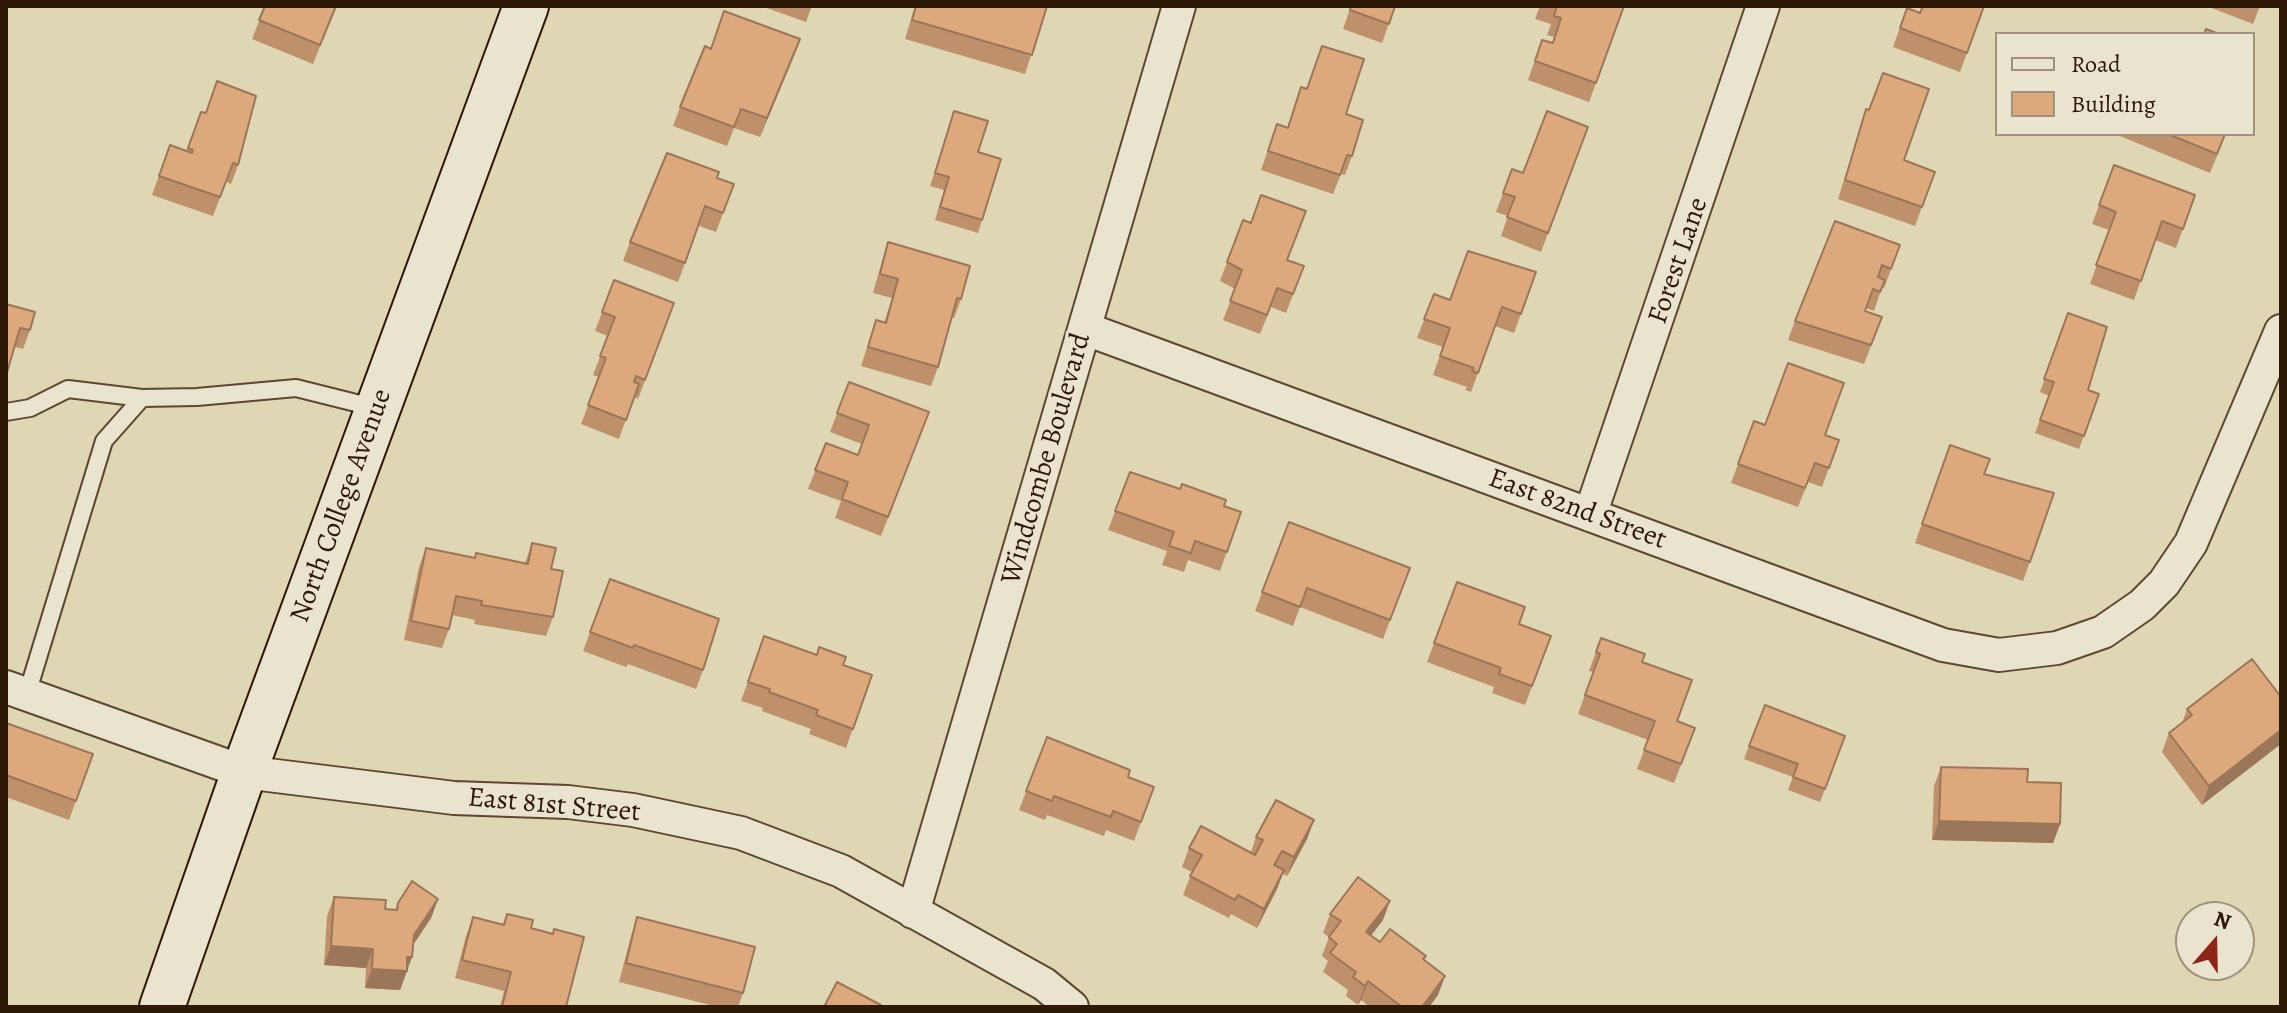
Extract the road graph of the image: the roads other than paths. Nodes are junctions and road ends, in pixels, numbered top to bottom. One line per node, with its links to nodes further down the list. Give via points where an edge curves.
1 (526, 6): 7 (main road, North College Avenue)
2 (1179, 6): 4 (street, Windcombe Boulevard)
3 (1763, 6): 9 (street, Forest Lane)
4 (1086, 329): 9 (street, East 82nd Street); 12 (street, Windcombe Boulevard)
5 (2281, 331): 9 (street, East 82nd Street, via 2183,558 2142,605 2103,632 2074,643 1999,655 1943,645)
6 (142, 398): 7 (lane, via 296,388); 8 (lane, via 68,389 30,408); 10 (lane, via 104,441)
7 (378, 409): 11 (main road, North College Avenue)
8 (6, 412)
9 (1590, 515)
10 (16, 690): 11 (street, East 81st Street)
11 (244, 772): 12 (street, East 81st Street, via 454,798 568,802 697,821 841,871); 13 (main road, North College Avenue)
12 (913, 912): 14 (street, East 81st Street, via 1044,984)
13 (162, 1007)
14 (1072, 1007)

